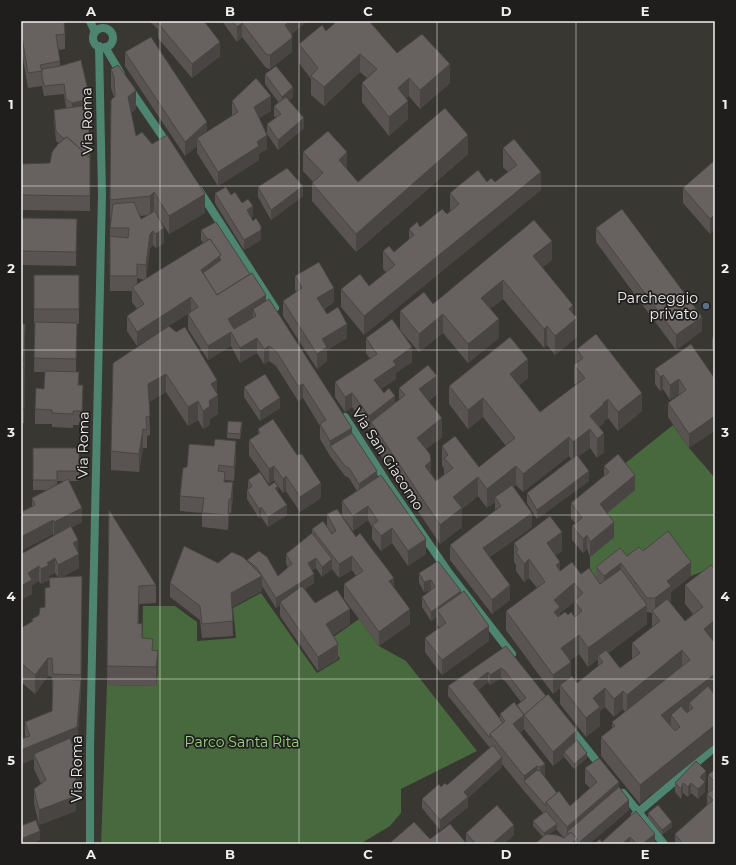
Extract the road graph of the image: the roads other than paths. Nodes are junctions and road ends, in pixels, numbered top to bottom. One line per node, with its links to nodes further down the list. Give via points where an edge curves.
1 (90, 21): 3 (street)
2 (105, 25): 3 (street); 4 (street, via 112,33 113,39 110,44)
3 (96, 32): 4 (street, via 94,42)
4 (102, 47): 5 (street); 16 (street, Via Roma, via 102,194)
5 (175, 156)
6 (193, 181): 7 (street)
7 (280, 316)
8 (339, 408): 9 (street, Via San Giacomo, via 449,573)
9 (516, 660)
10 (565, 721): 12 (street)
11 (715, 747): 14 (street)
12 (609, 776)
13 (619, 788): 14 (street)
14 (638, 813): 15 (street); 17 (street)
15 (628, 822)
16 (90, 844)
17 (664, 844)

